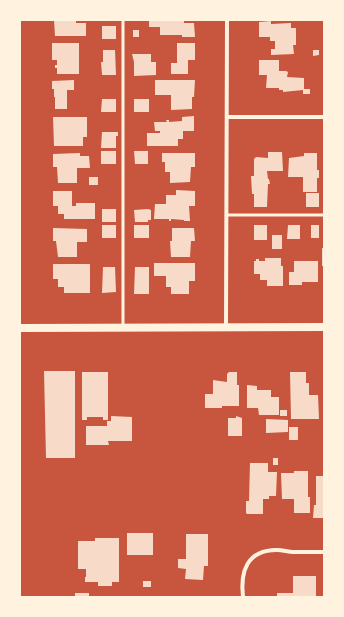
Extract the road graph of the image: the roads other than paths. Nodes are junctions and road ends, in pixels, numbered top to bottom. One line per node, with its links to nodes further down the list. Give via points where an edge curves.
1 (123, 20): 7 (lane)
2 (227, 20): 3 (street)
3 (227, 117): 4 (street); 5 (street)
4 (324, 117)
5 (227, 215): 6 (lane); 10 (street)
6 (324, 215)
7 (123, 327): 9 (main road); 10 (main road)
8 (324, 327): 10 (main road)
9 (20, 328)
10 (226, 328)
11 (324, 552): 12 (street, via 269,551 259,554 249,561 243,572)
12 (243, 597)

